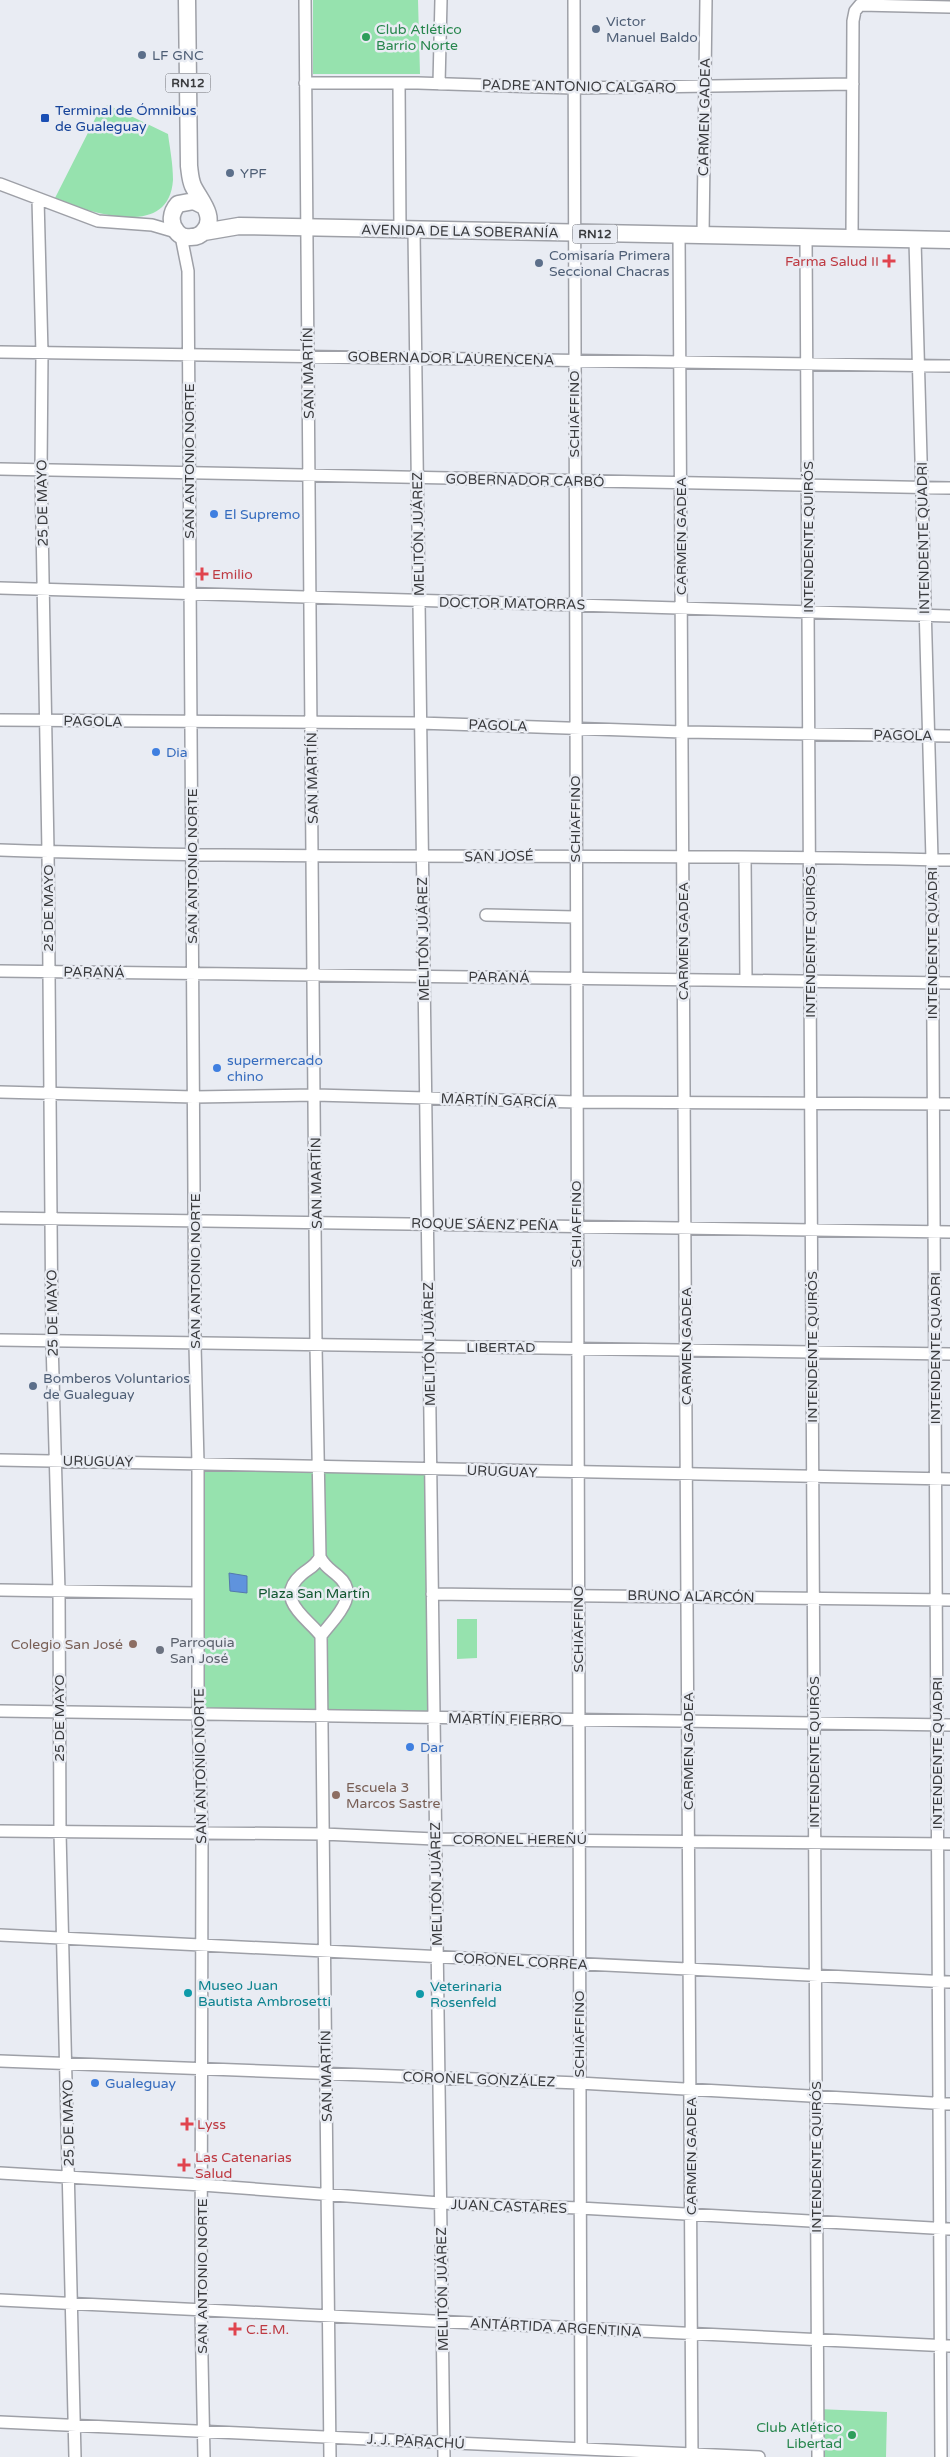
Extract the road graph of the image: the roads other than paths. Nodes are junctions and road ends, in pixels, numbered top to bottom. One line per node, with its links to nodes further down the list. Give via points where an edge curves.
1 (187, 0): 14 (highway, RN12)
2 (305, 0): 8 (street, SAN MARTÍN)
3 (441, 0): 10 (street)
4 (574, 0): 13 (street, SCHIAFFINO)
5 (706, 0): 12 (street, CARMEN GADEA)
6 (911, 3): 7 (street); 11 (street, via 860,5 855,11)
7 (950, 7)
8 (305, 83): 9 (street, PADRE ANTONIO CALGARO); 21 (street, SAN MARTÍN)
9 (399, 83): 10 (street, PADRE ANTONIO CALGARO); 22 (street, MELITÓN JUÁREZ)
10 (439, 84): 13 (street, PADRE ANTONIO CALGARO)
11 (853, 84): 12 (street, PADRE ANTONIO CALGARO); 29 (street)
12 (704, 87): 13 (street, PADRE ANTONIO CALGARO); 27 (street, CARMEN GADEA)
13 (573, 88): 25 (street, SCHIAFFINO)
14 (189, 166): 17 (highway, RN12, via 186,187); 18 (highway, RN12, via 191,181)
15 (0, 184): 16 (street)
16 (38, 199): 19 (street, via 98,221); 33 (street, 25 DE MAYO)
17 (176, 207): 18 (highway, RN12, via 194,201); 19 (street, RN12, via 160,218); 24 (highway, RN12, via 171,221)
18 (206, 209): 20 (highway, AVENIDA DE LA SOBERANÍA / RN12, via 220,220); 23 (highway, via 209,222)
19 (126, 224): 24 (street, RN12, via 152,225)
20 (239, 226): 21 (highway, AVENIDA DE LA SOBERANÍA / RN12); 23 (highway, AVENIDA DE LA SOBERANÍA / RN12)
21 (306, 228): 22 (highway, AVENIDA DE LA SOBERANÍA / RN12); 35 (street, SAN MARTÍN)
22 (407, 231): 25 (highway, AVENIDA DE LA SOBERANÍA / RN12); 36 (street, MELITÓN JUÁREZ)
23 (204, 232): 24 (highway, RN12, via 194,238)
24 (179, 234): 34 (street, SAN ANTONIO NORTE, via 188,271)
25 (573, 234): 26 (highway, AVENIDA DE LA SOBERANÍA / RN12); 37 (street, SCHIAFFINO)
26 (679, 234): 27 (highway, AVENIDA DE LA SOBERANÍA / RN12); 38 (street, CARMEN GADEA)
27 (703, 235): 28 (highway, AVENIDA DE LA SOBERANÍA / RN12)
28 (806, 238): 29 (highway, AVENIDA DE LA SOBERANÍA / RN12); 39 (street, INTENDENTE QUIRÓS)
29 (852, 238): 30 (highway, AVENIDA DE LA SOBERANÍA / RN12)
30 (915, 240): 31 (highway, AVENIDA DE LA SOBERANÍA / RN12); 40 (street, INTENDENTE QUADRI)
31 (950, 240)
32 (0, 352): 33 (street, GOBERNADOR LAURENCENA)
33 (42, 353): 34 (street, GOBERNADOR LAURENCENA); 43 (street, 25 DE MAYO)
34 (188, 354): 35 (street, GOBERNADOR LAURENCENA); 44 (street, SAN ANTONIO NORTE)
35 (308, 355): 36 (street, GOBERNADOR LAURENCENA); 45 (street, SAN MARTÍN)
36 (415, 358): 37 (street, GOBERNADOR LAURENCENA); 46 (street, MELITÓN JUÁREZ)
37 (574, 360): 38 (street, GOBERNADOR LAURENCENA); 47 (street, SCHIAFFINO)
38 (680, 362): 39 (street, GOBERNADOR LAURENCENA); 48 (street, CARMEN GADEA)
39 (807, 364): 40 (street, GOBERNADOR LAURENCENA); 49 (street, INTENDENTE QUIRÓS)
40 (919, 365): 41 (street, GOBERNADOR LAURENCENA); 50 (street, INTENDENTE QUADRI)
41 (950, 366)
42 (0, 469): 43 (street, GOBERNADOR CARBÓ)
43 (40, 470): 44 (street, GOBERNADOR CARBÓ); 53 (street, 25 DE MAYO)
44 (189, 473): 45 (street, GOBERNADOR CARBÓ); 54 (street, SAN ANTONIO NORTE)
45 (309, 475): 46 (street, GOBERNADOR CARBÓ); 55 (street, SAN MARTÍN)
46 (417, 479): 47 (street, GOBERNADOR CARBÓ); 56 (street, MELITÓN JUÁREZ)
47 (574, 480): 48 (street, GOBERNADOR CARBÓ); 57 (street, SCHIAFFINO)
48 (681, 483): 49 (street, GOBERNADOR CARBÓ); 58 (street, CARMEN GADEA)
49 (807, 485): 50 (street, GOBERNADOR CARBÓ); 59 (street, INTENDENTE QUIRÓS)
50 (922, 487): 51 (street, GOBERNADOR CARBÓ); 60 (street, INTENDENTE QUADRI)
51 (950, 488)
52 (0, 588): 53 (street, DOCTOR MATORRAS)
53 (44, 589): 54 (street, DOCTOR MATORRAS); 63 (street, 25 DE MAYO)
54 (190, 593): 55 (street, DOCTOR MATORRAS); 64 (street, SAN ANTONIO NORTE)
55 (310, 596): 56 (street, DOCTOR MATORRAS); 65 (street, SAN MARTÍN)
56 (419, 601): 57 (street, DOCTOR MATORRAS); 66 (street, MELITÓN JUÁREZ)
57 (574, 604): 58 (street, DOCTOR MATORRAS); 67 (street, SCHIAFFINO)
58 (682, 608): 59 (street, DOCTOR MATORRAS); 68 (street, CARMEN GADEA)
59 (808, 612): 60 (street, DOCTOR MATORRAS); 69 (street, INTENDENTE QUIRÓS)
60 (925, 615): 61 (street, DOCTOR MATORRAS); 70 (street, INTENDENTE QUADRI)
61 (950, 616)
62 (0, 720): 63 (street, PAGOLA)
63 (46, 721): 64 (street, PAGOLA); 73 (street, 25 DE MAYO)
64 (191, 722): 65 (street, PAGOLA); 74 (street, SAN ANTONIO NORTE)
65 (311, 723): 66 (street, PAGOLA); 75 (street, SAN MARTÍN)
66 (419, 723): 67 (street, PAGOLA); 77 (street, MELITÓN JUÁREZ)
67 (575, 728): 68 (street, PAGOLA); 76 (street, SCHIAFFINO)
68 (682, 732): 69 (street, PAGOLA); 78 (street, CARMEN GADEA)
69 (808, 734): 70 (street, PAGOLA); 80 (street, INTENDENTE QUIRÓS)
70 (928, 736): 71 (street, PAGOLA); 81 (street, INTENDENTE QUADRI)
71 (950, 736)
72 (0, 850): 73 (street, SAN JOSÉ)
73 (48, 851): 74 (street, SAN JOSÉ); 86 (street, 25 DE MAYO)
74 (192, 854): 75 (street, SAN JOSÉ); 87 (street, SAN ANTONIO NORTE)
75 (313, 854): 77 (street, SAN JOSÉ); 88 (street, SAN MARTÍN)
76 (575, 855): 77 (street, SAN JOSÉ); 78 (street, SAN JOSÉ); 84 (street, SCHIAFFINO)
77 (422, 857): 89 (street, MELITÓN JUÁREZ)
78 (683, 857): 79 (street, SAN JOSÉ); 91 (street, CARMEN GADEA)
79 (745, 858): 80 (street, SAN JOSÉ); 92 (street)
80 (809, 858): 81 (street, SAN JOSÉ); 93 (street, INTENDENTE QUIRÓS)
81 (932, 859): 82 (street, SAN JOSÉ); 94 (street, INTENDENTE QUADRI)
82 (950, 860)
83 (486, 915): 84 (street)
84 (575, 917): 90 (street, SCHIAFFINO)
85 (0, 971): 86 (street, PARANÁ)
86 (48, 972): 87 (street, PARANÁ); 97 (street, 25 DE MAYO)
87 (193, 974): 88 (street, PARANÁ); 99 (street, SAN ANTONIO NORTE)
88 (314, 975): 89 (street, PARANÁ); 98 (street, SAN MARTÍN)
89 (424, 976): 90 (street, PARANÁ); 100 (street, MELITÓN JUÁREZ)
90 (576, 978): 91 (street, PARANÁ); 101 (street, SCHIAFFINO)
91 (684, 980): 92 (street, PARANÁ); 102 (street, CARMEN GADEA)
92 (746, 980): 93 (street, PARANÁ)
93 (810, 981): 94 (street, PARANÁ); 103 (street, INTENDENTE QUIRÓS)
94 (932, 982): 95 (street, PARANÁ); 104 (street, INTENDENTE QUADRI)
95 (950, 983)
96 (0, 1092): 97 (street, MARTÍN GARCÍA)
97 (48, 1093): 99 (street, MARTÍN GARCÍA); 107 (street, 25 DE MAYO)
98 (315, 1095): 99 (street, MARTÍN GARCÍA); 100 (street, MARTÍN GARCÍA); 109 (street, SAN MARTÍN)
99 (194, 1097): 108 (street, SAN ANTONIO NORTE)
100 (425, 1098): 101 (street, MARTÍN GARCÍA); 110 (street, MELITÓN JUÁREZ)
101 (576, 1102): 102 (street, MARTÍN GARCÍA); 111 (street, SCHIAFFINO)
102 (684, 1103): 103 (street, MARTÍN GARCÍA); 112 (street, CARMEN GADEA)
103 (811, 1103): 104 (street, MARTÍN GARCÍA); 113 (street, INTENDENTE QUIRÓS)
104 (933, 1104): 105 (street, MARTÍN GARCÍA); 114 (street, INTENDENTE QUADRI)
105 (950, 1104)
106 (0, 1218): 107 (street, ROQUE SÁENZ PEÑA)
107 (51, 1218): 108 (street, ROQUE SÁENZ PEÑA); 117 (street, 25 DE MAYO)
108 (195, 1221): 109 (street, ROQUE SÁENZ PEÑA); 118 (street, SAN ANTONIO NORTE)
109 (317, 1222): 110 (street, ROQUE SÁENZ PEÑA); 119 (street, SAN MARTÍN)
110 (427, 1223): 111 (street, ROQUE SÁENZ PEÑA); 120 (street, MELITÓN JUÁREZ)
111 (576, 1226): 112 (street, ROQUE SÁENZ PEÑA); 121 (street, SCHIAFFINO)
112 (685, 1228): 113 (street, ROQUE SÁENZ PEÑA); 122 (street, CARMEN GADEA)
113 (811, 1230): 114 (street, ROQUE SÁENZ PEÑA); 123 (street, INTENDENTE QUIRÓS)
114 (934, 1232): 115 (street, ROQUE SÁENZ PEÑA); 124 (street, INTENDENTE QUADRI)
115 (950, 1232)
116 (0, 1340): 117 (street, LIBERTAD)
117 (52, 1341): 118 (street, LIBERTAD); 127 (street, 25 DE MAYO)
118 (195, 1345): 119 (street, LIBERTAD); 128 (street, SAN ANTONIO NORTE)
119 (316, 1346): 120 (street, LIBERTAD); 129 (street, SAN MARTÍN)
120 (429, 1347): 121 (street, LIBERTAD); 130 (street, MELITÓN JUÁREZ)
121 (577, 1348): 122 (street, LIBERTAD); 131 (street, SCHIAFFINO)
122 (686, 1350): 123 (street, LIBERTAD); 132 (street, CARMEN GADEA)
123 (812, 1352): 124 (street, LIBERTAD); 133 (street, INTENDENTE QUIRÓS)
124 (935, 1354): 125 (street, LIBERTAD); 134 (street, INTENDENTE QUADRI)
125 (950, 1354)
126 (0, 1460): 127 (street, URUGUAY)
127 (55, 1460): 128 (street, URUGUAY); 138 (street, 25 DE MAYO)
128 (198, 1463): 129 (street, URUGUAY); 139 (street, SAN ANTONIO NORTE)
129 (319, 1465): 130 (street, URUGUAY); 136 (street, SAN MARTÍN)
130 (430, 1469): 131 (street, URUGUAY); 140 (street, MELITÓN JUÁREZ)
131 (577, 1473): 132 (street, URUGUAY); 141 (street, SCHIAFFINO)
132 (687, 1475): 133 (street, URUGUAY); 142 (street, CARMEN GADEA)
133 (813, 1477): 134 (street, URUGUAY); 143 (street, INTENDENTE QUIRÓS)
134 (936, 1479): 135 (street, URUGUAY); 144 (street, INTENDENTE QUADRI)
135 (950, 1479)
136 (320, 1557): 146 (street, via 324,1565 339,1577 347,1594 342,1611); 146 (street, via 316,1565 295,1582 292,1600 294,1609)
137 (0, 1590): 138 (street)
138 (59, 1591): 139 (street); 148 (street, 25 DE MAYO)
139 (197, 1593): 149 (street, SAN ANTONIO NORTE)
140 (432, 1594): 141 (street, BRUNO ALARCÓN); 151 (street, MELITÓN JUÁREZ)
141 (578, 1595): 142 (street, BRUNO ALARCÓN); 152 (street, SCHIAFFINO)
142 (687, 1596): 143 (street, BRUNO ALARCÓN); 153 (street, CARMEN GADEA)
143 (813, 1597): 144 (street, BRUNO ALARCÓN); 154 (street, INTENDENTE QUIRÓS)
144 (937, 1600): 145 (street, BRUNO ALARCÓN); 155 (street, INTENDENTE QUADRI)
145 (950, 1600)
146 (321, 1636): 150 (street, SAN MARTÍN)
147 (0, 1711): 148 (street, MARTÍN FIERRO)
148 (59, 1712): 149 (street, MARTÍN FIERRO); 158 (street, 25 DE MAYO)
149 (198, 1714): 150 (street, MARTÍN FIERRO); 159 (street, SAN ANTONIO NORTE)
150 (322, 1716): 151 (street, MARTÍN FIERRO); 160 (street, SAN MARTÍN)
151 (434, 1718): 152 (street, MARTÍN FIERRO); 161 (street, MELITÓN JUÁREZ)
152 (578, 1720): 153 (street, MARTÍN FIERRO); 162 (street, SCHIAFFINO)
153 (688, 1721): 154 (street, MARTÍN FIERRO); 163 (street, CARMEN GADEA)
154 (814, 1723): 155 (street, MARTÍN FIERRO); 164 (street, INTENDENTE QUIRÓS)
155 (937, 1725): 156 (street, MARTÍN FIERRO); 165 (street, INTENDENTE QUADRI)
156 (950, 1725)
157 (0, 1831): 158 (street, CORONEL HEREÑÚ)
158 (60, 1832): 159 (street, CORONEL HEREÑÚ); 168 (street, 25 DE MAYO)
159 (202, 1834): 160 (street, CORONEL HEREÑÚ); 169 (street, SAN ANTONIO NORTE)
160 (323, 1834): 161 (street, CORONEL HEREÑÚ); 170 (street, SAN MARTÍN)
161 (436, 1839): 162 (street, CORONEL HEREÑÚ); 171 (street, MELITÓN JUÁREZ)
162 (578, 1839): 163 (street, CORONEL HEREÑÚ); 172 (street, SCHIAFFINO)
163 (689, 1840): 164 (street, CORONEL HEREÑÚ); 173 (street, CARMEN GADEA)
164 (814, 1842): 165 (street, CORONEL HEREÑÚ); 174 (street, INTENDENTE QUIRÓS)
165 (938, 1844): 166 (street, CORONEL HEREÑÚ); 175 (street, INTENDENTE QUADRI)
166 (950, 1844)
167 (0, 1935): 168 (street, CORONEL CORREA)
168 (63, 1938): 169 (street, CORONEL CORREA); 178 (street, 25 DE MAYO)
169 (201, 1944): 170 (street, CORONEL CORREA); 179 (street, SAN ANTONIO NORTE)
170 (324, 1951): 171 (street, CORONEL CORREA); 180 (street, SAN MARTÍN)
171 (437, 1957): 172 (street, CORONEL CORREA); 181 (street, MELITÓN JUÁREZ)
172 (579, 1963): 173 (street, CORONEL CORREA); 182 (street, SCHIAFFINO)
173 (690, 1970): 174 (street, CORONEL CORREA); 183 (street, CARMEN GADEA)
174 (815, 1975): 175 (street, CORONEL CORREA); 184 (street, INTENDENTE QUIRÓS)
175 (938, 1982): 176 (street, CORONEL CORREA); 185 (street, INTENDENTE QUADRI)
176 (950, 1982)
177 (0, 2061): 178 (street, CORONEL GONZÁLEZ)
178 (67, 2063): 179 (street, CORONEL GONZÁLEZ); 188 (street, 25 DE MAYO)
179 (201, 2068): 180 (street, CORONEL GONZÁLEZ); 189 (street, SAN ANTONIO NORTE)
180 (326, 2073): 181 (street, CORONEL GONZÁLEZ); 190 (street, SAN MARTÍN)
181 (439, 2078): 182 (street, CORONEL GONZÁLEZ); 191 (street, MELITÓN JUÁREZ)
182 (579, 2083): 183 (street, CORONEL GONZÁLEZ); 192 (street, SCHIAFFINO)
183 (690, 2088): 184 (street, CORONEL GONZÁLEZ); 193 (street, CARMEN GADEA)
184 (816, 2096): 185 (street, CORONEL GONZÁLEZ); 194 (street, INTENDENTE QUIRÓS)
185 (937, 2103): 186 (street, CORONEL GONZÁLEZ); 195 (street, INTENDENTE QUADRI)
186 (950, 2104)
187 (0, 2173): 188 (street, JUAN CASTARES)
188 (69, 2177): 189 (street, JUAN CASTARES); 197 (street, 25 DE MAYO)
189 (202, 2185): 190 (street, JUAN CASTARES); 198 (street, SAN ANTONIO NORTE)
190 (327, 2194): 191 (street, JUAN CASTARES); 199 (street, SAN MARTÍN)
191 (440, 2203): 192 (street, JUAN CASTARES); 200 (street, MELITÓN JUÁREZ)
192 (580, 2208): 193 (street, JUAN CASTARES); 201 (street, SCHIAFFINO)
193 (691, 2214): 194 (street, JUAN CASTARES); 202 (street, CARMEN GADEA)
194 (817, 2221): 195 (street, JUAN CASTARES); 203 (street, INTENDENTE QUIRÓS)
195 (945, 2228): 204 (street, INTENDENTE QUADRI)
196 (0, 2300): 197 (street, ANTÁRTIDA ARGENTINA)
197 (73, 2303): 198 (street, ANTÁRTIDA ARGENTINA); 206 (street, 25 DE MAYO)
198 (201, 2311): 199 (street, ANTÁRTIDA ARGENTINA); 207 (street, SAN ANTONIO NORTE)
199 (328, 2316): 200 (street, ANTÁRTIDA ARGENTINA); 208 (street, SAN MARTÍN)
200 (442, 2322): 201 (street, ANTÁRTIDA ARGENTINA); 209 (street, MELITÓN JUÁREZ)
201 (580, 2329): 202 (street, ANTÁRTIDA ARGENTINA); 210 (street, SCHIAFFINO)
202 (691, 2334): 203 (street, ANTÁRTIDA ARGENTINA); 211 (street, CARMEN GADEA)
203 (817, 2339): 204 (street, ANTÁRTIDA ARGENTINA); 217 (street, INTENDENTE QUIRÓS)
204 (946, 2346): 218 (street, INTENDENTE QUADRI)
205 (0, 2422): 206 (street, J. J. PARACHÚ)
206 (74, 2426): 207 (street, J. J. PARACHÚ); 212 (street, 25 DE MAYO)
207 (204, 2431): 208 (street, J. J. PARACHÚ); 213 (street, SAN ANTONIO NORTE)
208 (329, 2437): 209 (street, J. J. PARACHÚ); 214 (street, SAN MARTÍN)
209 (444, 2443): 210 (street, J. J. PARACHÚ); 215 (street, MELITÓN JUÁREZ)
210 (581, 2448): 211 (street, J. J. PARACHÚ)
211 (692, 2455): 216 (street, J. J. PARACHÚ)
212 (75, 2457)
213 (204, 2457)
214 (330, 2457)
215 (444, 2457)
216 (759, 2457)
217 (818, 2457)
218 (941, 2457)

